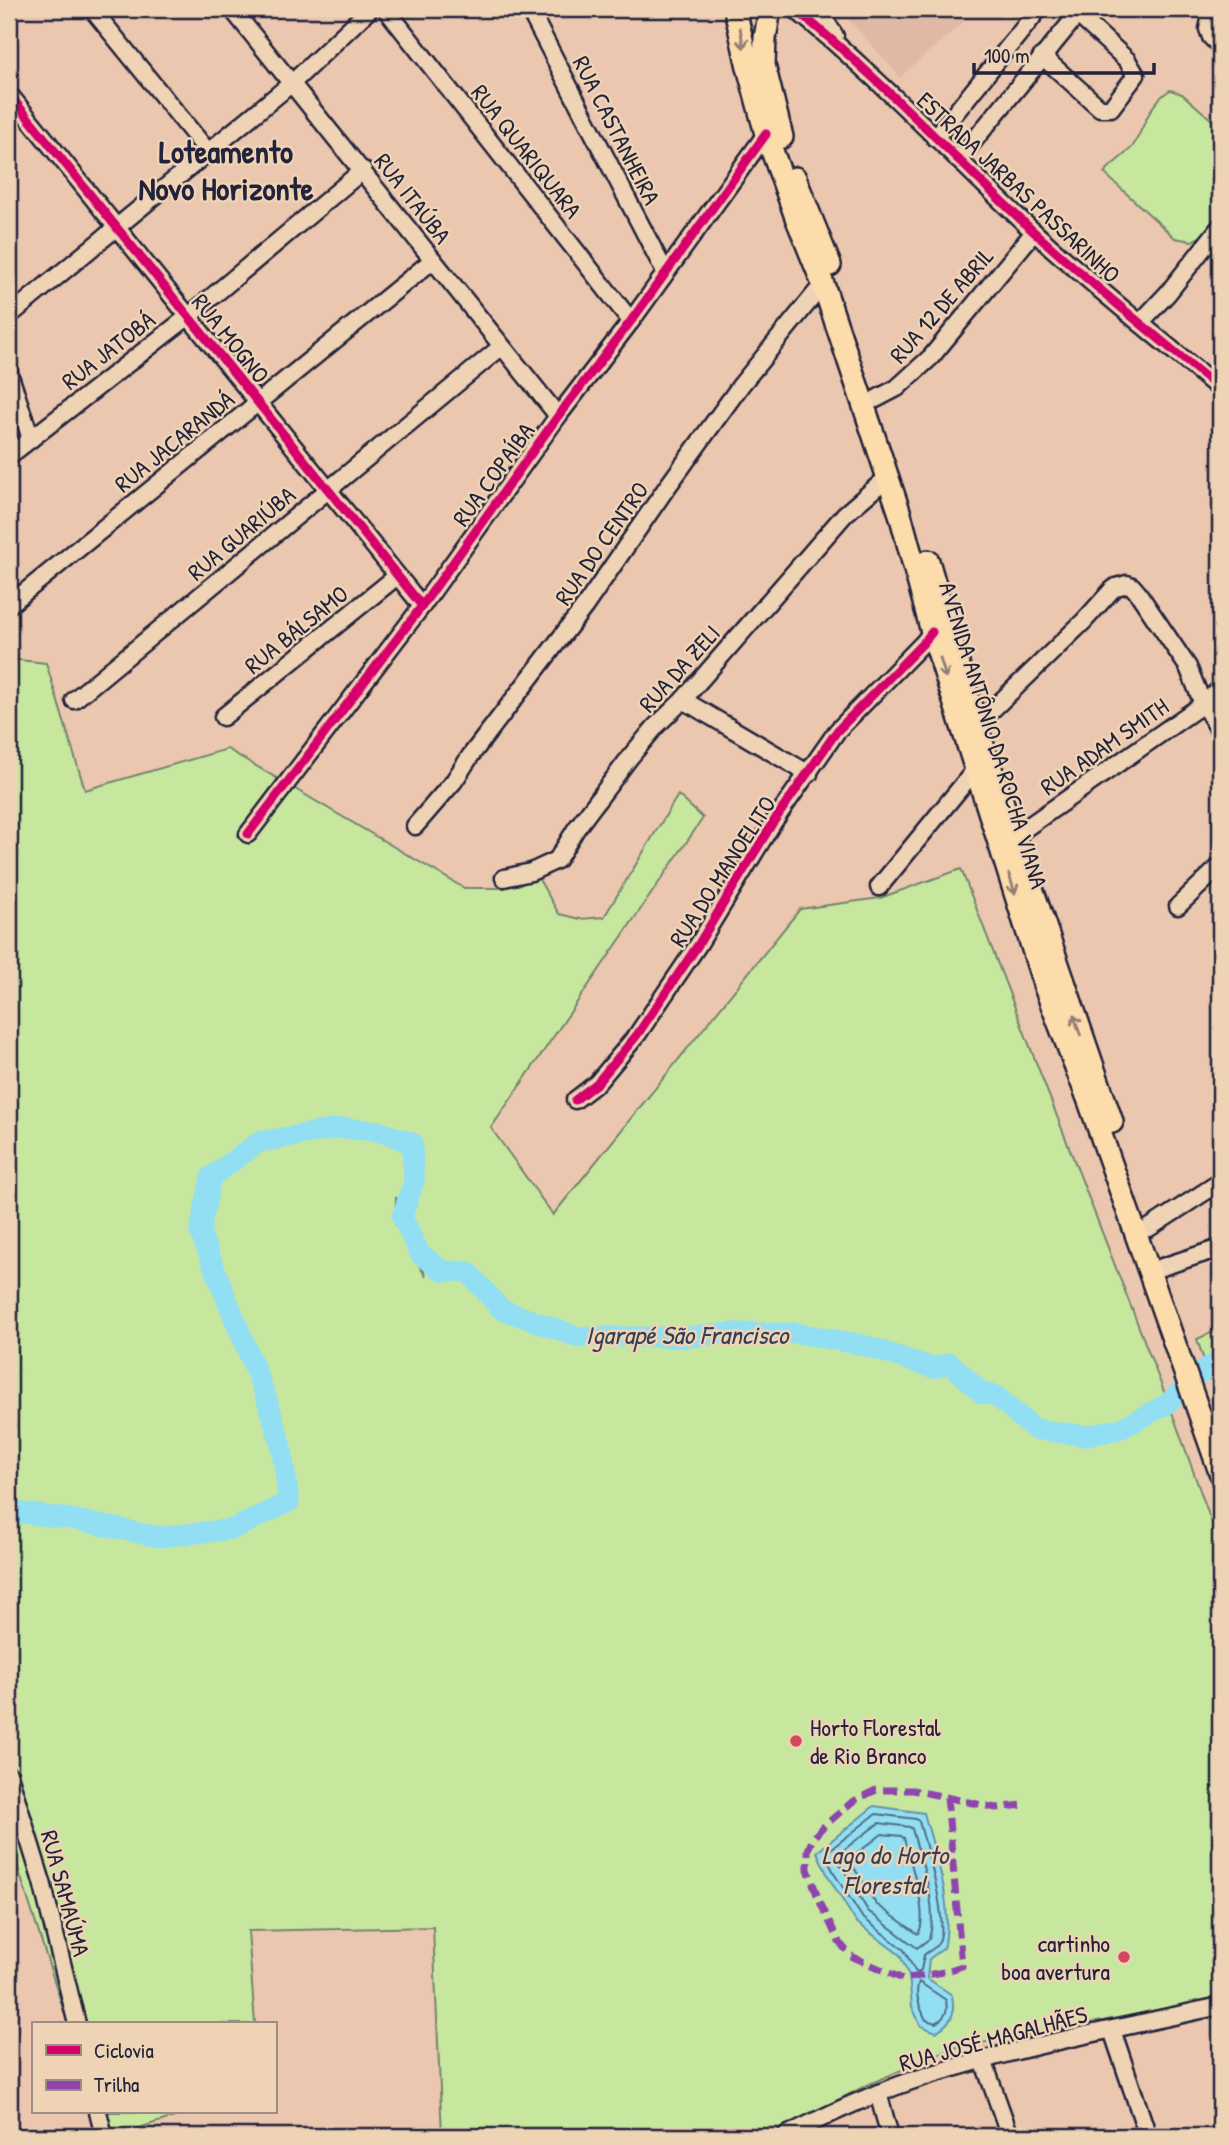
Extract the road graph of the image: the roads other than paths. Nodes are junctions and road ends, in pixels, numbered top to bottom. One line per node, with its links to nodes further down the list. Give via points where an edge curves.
1 (92, 9): 20 (street)
2 (232, 9): 16 (street, RUA ITAÚBA)
3 (370, 9): 16 (street)
4 (386, 9): 31 (street, RUA QUARIQUARA)
5 (529, 9): 27 (street, RUA CASTANHEIRA)
6 (735, 9): 18 (main road, AVENIDA ANTÔNIO DA ROCHA VIANA, one-way to 18)
7 (770, 9): 36 (main road, AVENIDA ANTÔNIO DA ROCHA VIANA, via 764,65 789,163 813,217)
8 (795, 9): 14 (street, ESTRADA JARBAS PASSARINHO)
9 (818, 9): 14 (street, ESTRADA JARBAS PASSARINHO)
10 (1040, 9): 19 (street)
11 (1219, 9): 13 (street, via 1208,29)
12 (1079, 11): 15 (street); 15 (street, via 1136,75 1111,108 1100,108)
13 (1220, 46)
14 (842, 47): 19 (street, ESTRADA JARBAS PASSARINHO)
15 (1042, 56): 21 (street)
16 (292, 83): 20 (street); 22 (street, RUA ITAÚBA)
17 (9, 94): 24 (street, RUA MOGNO)
18 (766, 134): 27 (street, RUA COPAÍBA); 28 (main road, AVENIDA ANTÔNIO DA ROCHA VIANA)
19 (935, 138): 21 (street, ESTRADA JARBAS PASSARINHO)
20 (209, 153): 24 (street)
21 (958, 160): 25 (street, ESTRADA JARBAS PASSARINHO)
22 (363, 170): 26 (street, RUA ITAÚBA); 30 (street, RUA JATOBÁ)
23 (1220, 227): 32 (street)
24 (117, 228): 29 (street); 30 (street, RUA MOGNO)
25 (1034, 232): 32 (street, ESTRADA JARBAS PASSARINHO); 36 (street, RUA 12 DE ABRIL, via 931,357 897,388)
26 (433, 260): 33 (street, RUA ITAÚBA); 37 (street, RUA JACARANDÁ)
27 (665, 272): 31 (street, RUA COPAÍBA)
28 (823, 284): 41 (main road, AVENIDA ANTÔNIO DA ROCHA VIANA); 56 (street, RUA DO CENTRO, via 741,385 546,660)
29 (9, 316)
30 (189, 316): 37 (street, RUA MOGNO); 39 (street, RUA JATOBÁ)
31 (631, 320): 38 (street, RUA COPAÍBA)
32 (1140, 323): 35 (street, ESTRADA JARBAS PASSARINHO)
33 (501, 346): 38 (street, RUA ITAÚBA); 42 (street, RUA GUARIÚBA)
34 (9, 373): 39 (street)
35 (1220, 388)
36 (876, 399): 52 (main road, AVENIDA ANTÔNIO DA ROCHA VIANA, via 910,496)
37 (258, 402): 42 (street, RUA MOGNO); 44 (street, RUA JACARANDÁ)
38 (558, 416): 45 (street, RUA COPAÍBA)
39 (31, 439): 40 (street, RUA JATOBÁ)
40 (9, 456)
41 (888, 477): 46 (main road, AVENIDA ANTÔNIO DA ROCHA VIANA); 49 (street, RUA DA ZELI, via 845,514)
42 (328, 489): 43 (street, RUA MOGNO); 48 (street, RUA GUARIÚBA)
43 (397, 576): 45 (street, RUA MOGNO); 51 (street, RUA BÁLSAMO)
44 (9, 605)
45 (422, 606): 57 (street, RUA COPAÍBA)
46 (932, 632): 54 (main road, AVENIDA ANTÔNIO DA ROCHA VIANA, one-way to 54); 55 (street, RUA DO MANOELITO, via 837,731)
47 (1220, 690): 50 (street, RUA ADAM SMITH)
48 (74, 701)
49 (683, 701): 55 (street); 60 (street, RUA DA ZELI, via 630,757 556,860)
50 (1203, 704): 52 (street, via 1170,638 1127,584 1111,591); 53 (street); 58 (street, RUA ADAM SMITH)
51 (223, 717)
52 (977, 728): 58 (main road, AVENIDA ANTÔNIO DA ROCHA VIANA)
53 (1220, 731)
54 (975, 770): 61 (street); 68 (main road, AVENIDA ANTÔNIO DA ROCHA VIANA, one-way to 68, via 1045,987)
55 (809, 774): 63 (street, RUA DO MANOELITO, via 637,1035 597,1083)
56 (415, 826)
57 (248, 834)
58 (1013, 837): 65 (main road, AVENIDA ANTÔNIO DA ROCHA VIANA, one-way to 58)
59 (1220, 866): 62 (street)
60 (504, 878)
61 (879, 887)
62 (1178, 906)
63 (575, 1100)
64 (1220, 1182): 65 (street)
65 (1149, 1228): 67 (main road, AVENIDA ANTÔNIO DA ROCHA VIANA)
66 (1220, 1248): 67 (street)
67 (1162, 1267): 68 (main road, AVENIDA ANTÔNIO DA ROCHA VIANA)
68 (1190, 1368): 69 (main road, AVENIDA ANTÔNIO DA ROCHA VIANA)
69 (1219, 1458)
70 (9, 1775): 72 (street, RUA SAMAÚMA, via 42,1882)
71 (1220, 2006): 73 (street, RUA JOSÉ MAGALHÃES)
72 (77, 2022)
73 (1112, 2030): 74 (street, RUA JOSÉ MAGALHÃES); 81 (street)
74 (983, 2060): 75 (street, RUA JOSÉ MAGALHÃES); 80 (street)
75 (878, 2093): 78 (street, RUA JOSÉ MAGALHÃES); 79 (street)
76 (98, 2114): 77 (street)
77 (104, 2136)
78 (785, 2136)
79 (890, 2136)
80 (1010, 2136)
81 (1148, 2136)

